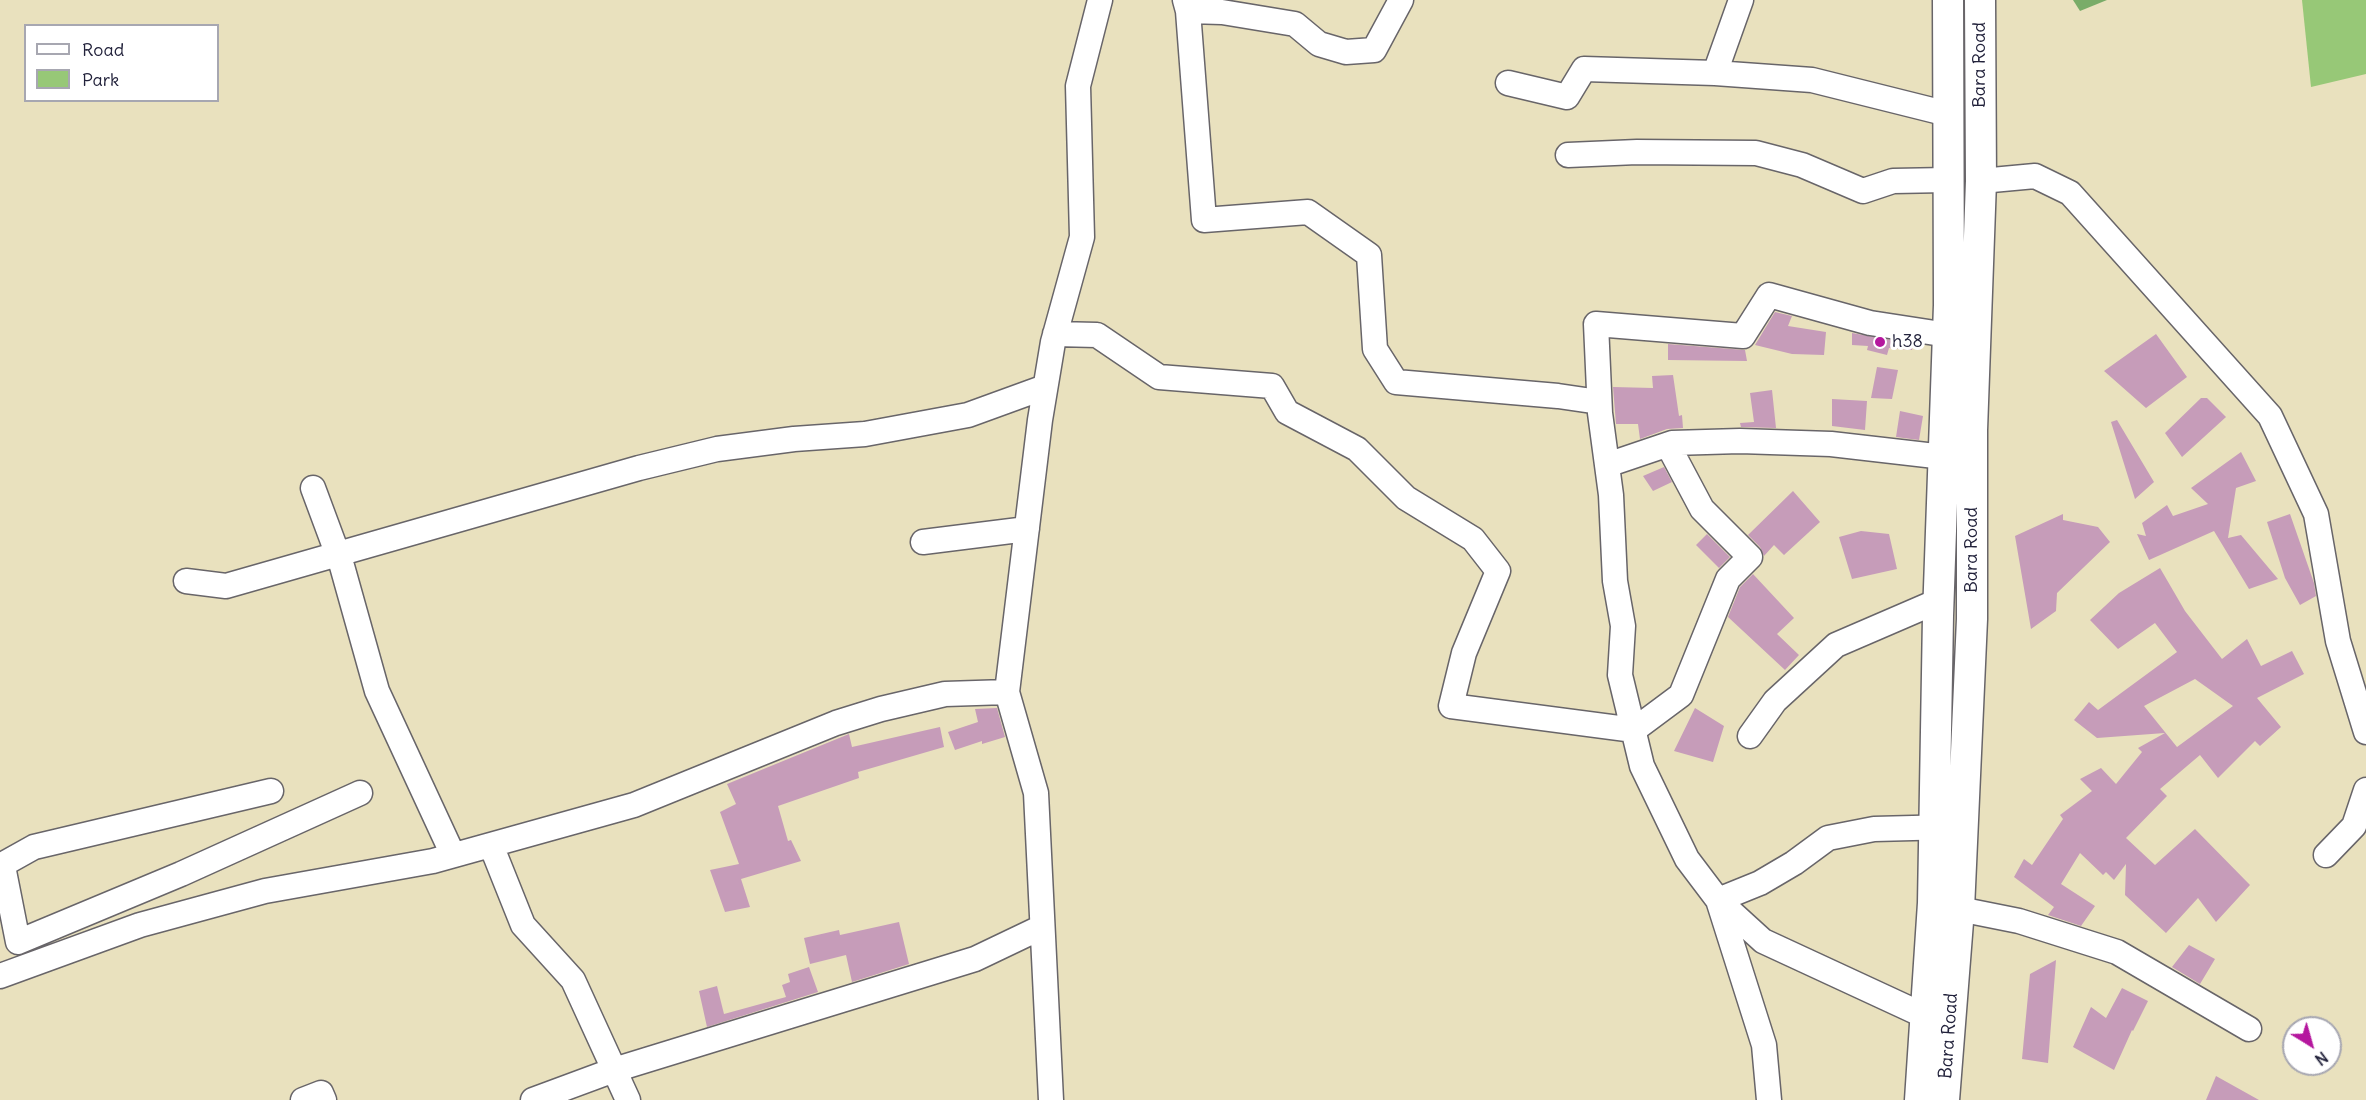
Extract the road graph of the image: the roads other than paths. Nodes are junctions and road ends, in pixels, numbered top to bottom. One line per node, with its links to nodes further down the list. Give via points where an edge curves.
1 (1100, 0): 13 (street, via 1078,86 1082,237)
2 (1401, 0): 6 (street, via 1374,50 1346,52 1319,44 1295,24)
3 (1741, 0): 7 (street)
4 (1948, 0): 9 (main road)
5 (1980, 0): 12 (main road, Bara Road)
6 (1187, 5): 16 (street, via 1204,220 1308,212 1369,255 1375,349 1396,382)
7 (1715, 73): 8 (street, via 1584,69 1568,98); 9 (street, via 1812,80)
8 (1508, 83)
9 (1948, 114): 11 (main road)
10 (1568, 154): 11 (street, via 1756,153 1802,165 1863,191 1893,181)
11 (1947, 180): 12 (main road); 14 (main road)
12 (1981, 181): 28 (street, via 2035,176 2070,193 2270,416 2316,514 2338,641); 31 (main road, Bara Road)
13 (1056, 334): 15 (street); 27 (street, via 1096,335 1159,377 1272,386 1287,411 1357,449 1406,498 1473,539 1498,571 1464,653 1451,706)
14 (1948, 335): 16 (street, via 1869,323 1769,295 1743,336 1596,324); 18 (main road)
15 (1046, 387): 21 (street); 23 (street, via 968,415 865,434 717,449 662,462)
16 (1599, 402): 19 (street)
17 (1668, 445): 18 (street, via 1740,441 1831,444); 19 (street); 27 (street, via 1702,509 1750,557 1728,579 1680,695)
18 (1944, 457): 25 (main road)
19 (1607, 465): 27 (street, via 1615,581 1623,626 1620,675)
20 (313, 488): 23 (street)
21 (1027, 529): 22 (street); 26 (street)
22 (924, 542)
23 (338, 555): 24 (street, via 226,586); 37 (street, via 377,691)
24 (186, 581)
25 (1938, 601): 29 (street, via 1836,645 1775,701); 30 (main road)
26 (1007, 692): 36 (street, via 945,694 881,709 836,723 634,805); 42 (street, via 1036,793)
27 (1634, 730): 40 (street, via 1642,766 1687,859)
28 (2366, 732)
29 (1750, 736)
30 (1935, 753): 31 (main road); 35 (main road)
31 (1966, 754): 35 (main road, Bara Road)
32 (2366, 790): 38 (street, via 2354,826)
33 (271, 791): 39 (street, via 34,847)
34 (360, 793): 39 (street, via 18,942)
35 (1948, 827): 40 (street, via 1874,829 1828,838 1760,883); 41 (main road, Bara Road); 44 (main road, via 1933,903)
36 (491, 845): 37 (street); 46 (street, via 523,925 573,980)
37 (453, 855): 43 (street, via 265,891 140,925)
38 (2326, 855)
39 (1, 866)
40 (1718, 900): 44 (street, via 1763,941); 52 (street, via 1764,1045)
41 (1959, 909): 45 (street, via 2019,921 2117,952); 54 (main road, Bara Road)
42 (1042, 927): 46 (street, via 975,959); 51 (street)
43 (0, 975)
44 (1925, 1016): 53 (main road)
45 (2249, 1029)
46 (614, 1070): 49 (street); 50 (street)
47 (303, 1100): 48 (street, via 321,1093)
48 (324, 1100)
49 (533, 1100)
50 (628, 1100)
51 (1051, 1100)
52 (1769, 1100)
53 (1920, 1100)
54 (1944, 1100)

